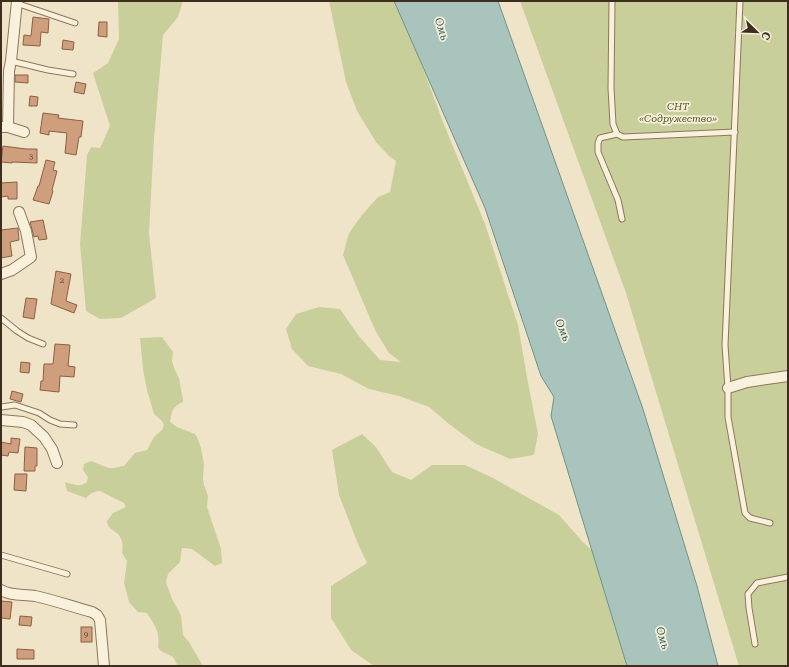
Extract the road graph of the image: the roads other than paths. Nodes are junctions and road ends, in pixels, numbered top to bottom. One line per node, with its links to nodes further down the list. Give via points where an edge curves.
1 (612, 1): 10 (lane, via 611,88 613,124)
2 (740, 1): 9 (lane)
3 (17, 2): 4 (lane); 5 (street)
4 (75, 23)
5 (11, 61): 6 (lane); 7 (street)
6 (73, 74)
7 (5, 127): 8 (street)
8 (24, 132)
9 (735, 132): 10 (lane, via 623,137); 17 (lane, via 725,345)
10 (617, 134): 12 (lane, via 600,138 598,152 618,200)
11 (19, 212): 13 (street, via 26,230 31,257)
12 (622, 219)
13 (1, 274)
14 (1, 318): 15 (lane, via 28,338)
15 (43, 344)
16 (788, 376): 17 (street, via 747,382)
17 (728, 388): 22 (lane, via 728,417 745,513 750,518)
18 (1, 407): 20 (lane, via 14,405 39,413 60,424)
19 (1, 420): 21 (street, via 31,425 44,437)
20 (74, 425)
21 (57, 463)
22 (770, 523)
23 (1, 555): 24 (lane)
24 (67, 574)
25 (788, 577): 27 (lane, via 757,584 748,594)
26 (1, 590): 28 (street, via 5,593 53,600 97,615 100,620)
27 (755, 644)
28 (104, 666)

